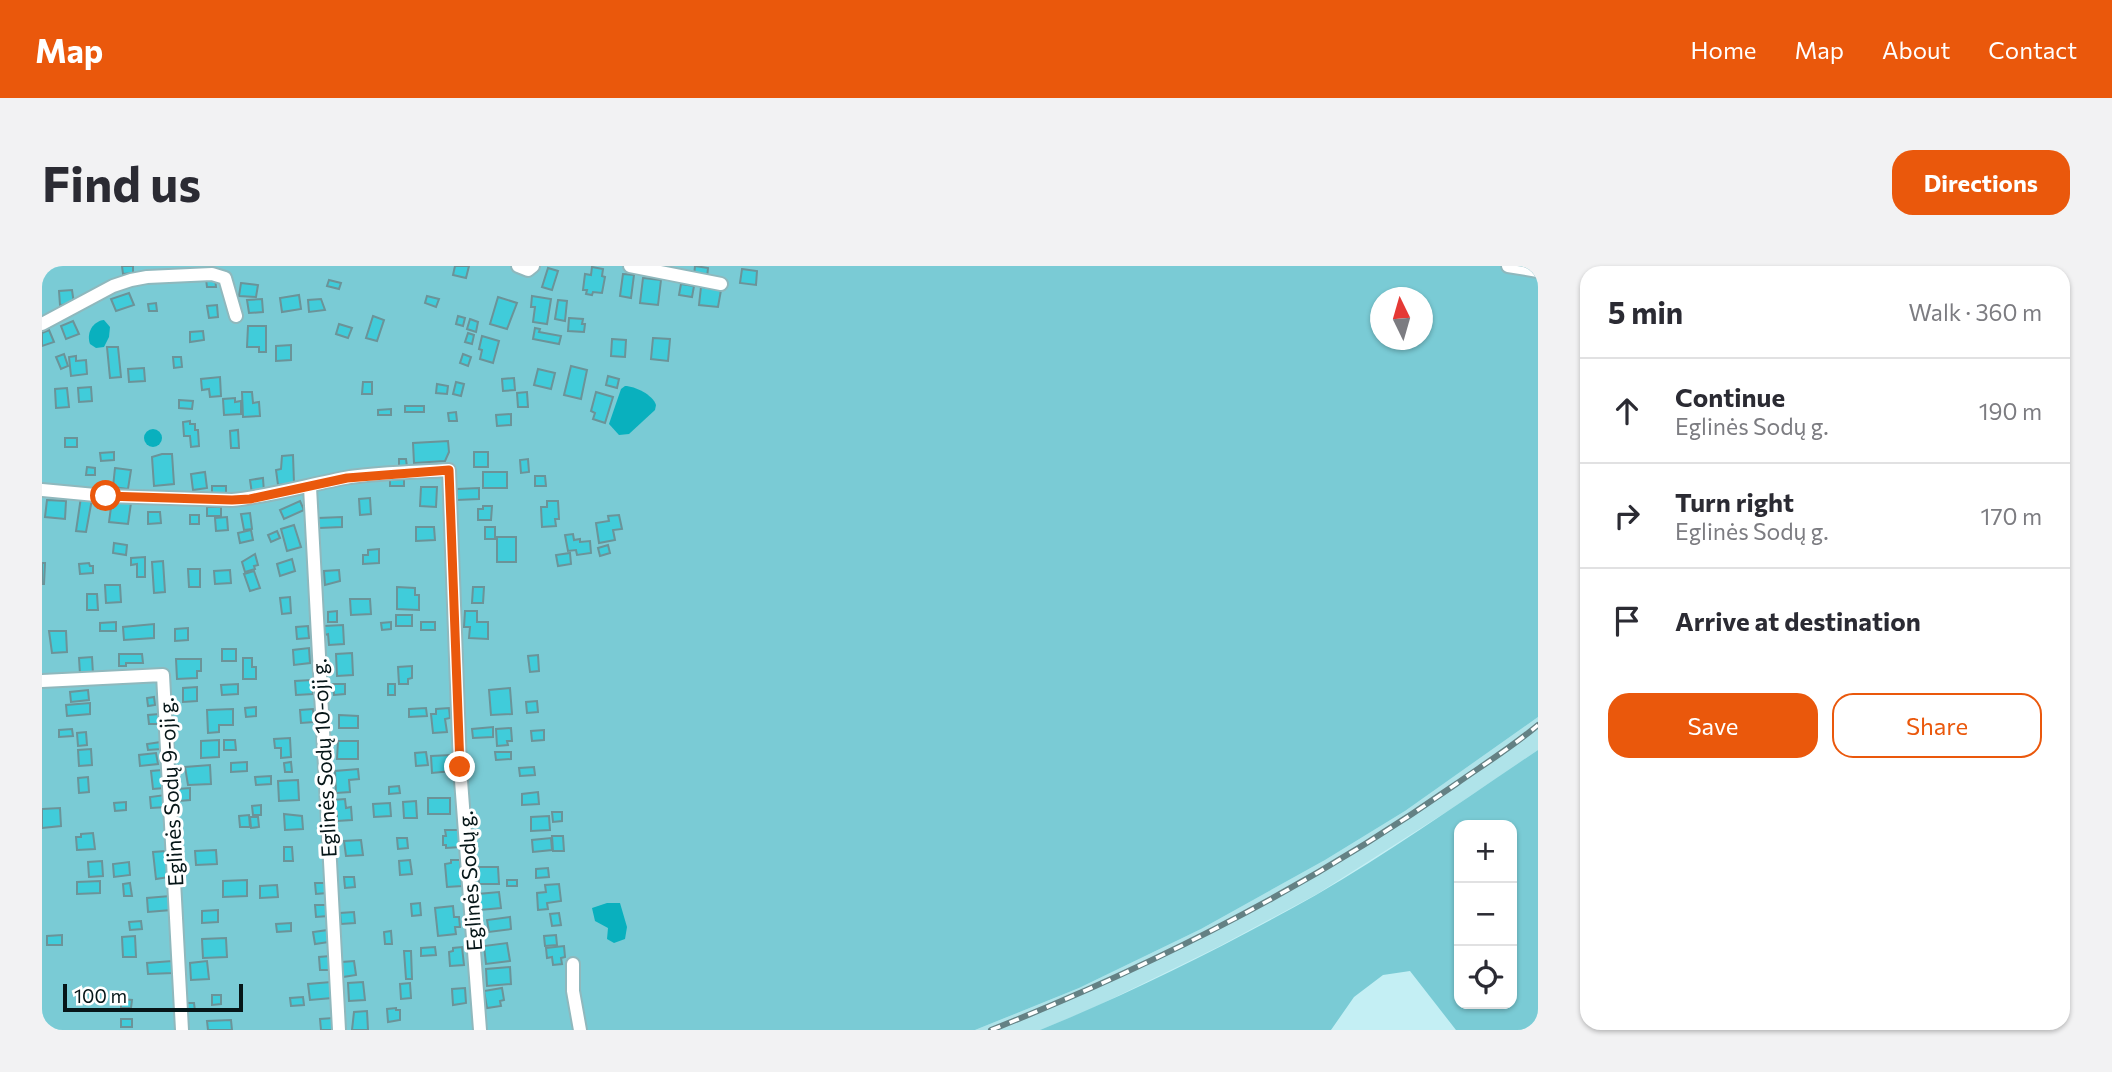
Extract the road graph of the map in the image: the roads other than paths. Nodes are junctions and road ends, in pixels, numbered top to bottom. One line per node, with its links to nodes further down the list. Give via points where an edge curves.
1 (518, 266): 2 (street, via 528,270)
2 (533, 266)
3 (630, 266): 6 (street)
4 (1508, 266): 5 (street)
5 (1538, 271)
6 (721, 284)
7 (236, 316): 8 (street, via 229,284 212,274 147,277 113,286)
8 (42, 324)
9 (310, 487): 10 (street, Eglinės Sodų g., via 232,500); 14 (street, Eglinės Sodų 10-oji g.); 15 (street, Eglinės Sodų g., via 377,474 449,470 460,767)
10 (42, 490)
11 (42, 681): 13 (street, Eglinės Sodų 9-oji g., via 163,676)
12 (573, 964): 16 (street)
13 (182, 1030)
14 (339, 1030)
15 (480, 1030)
16 (580, 1030)

